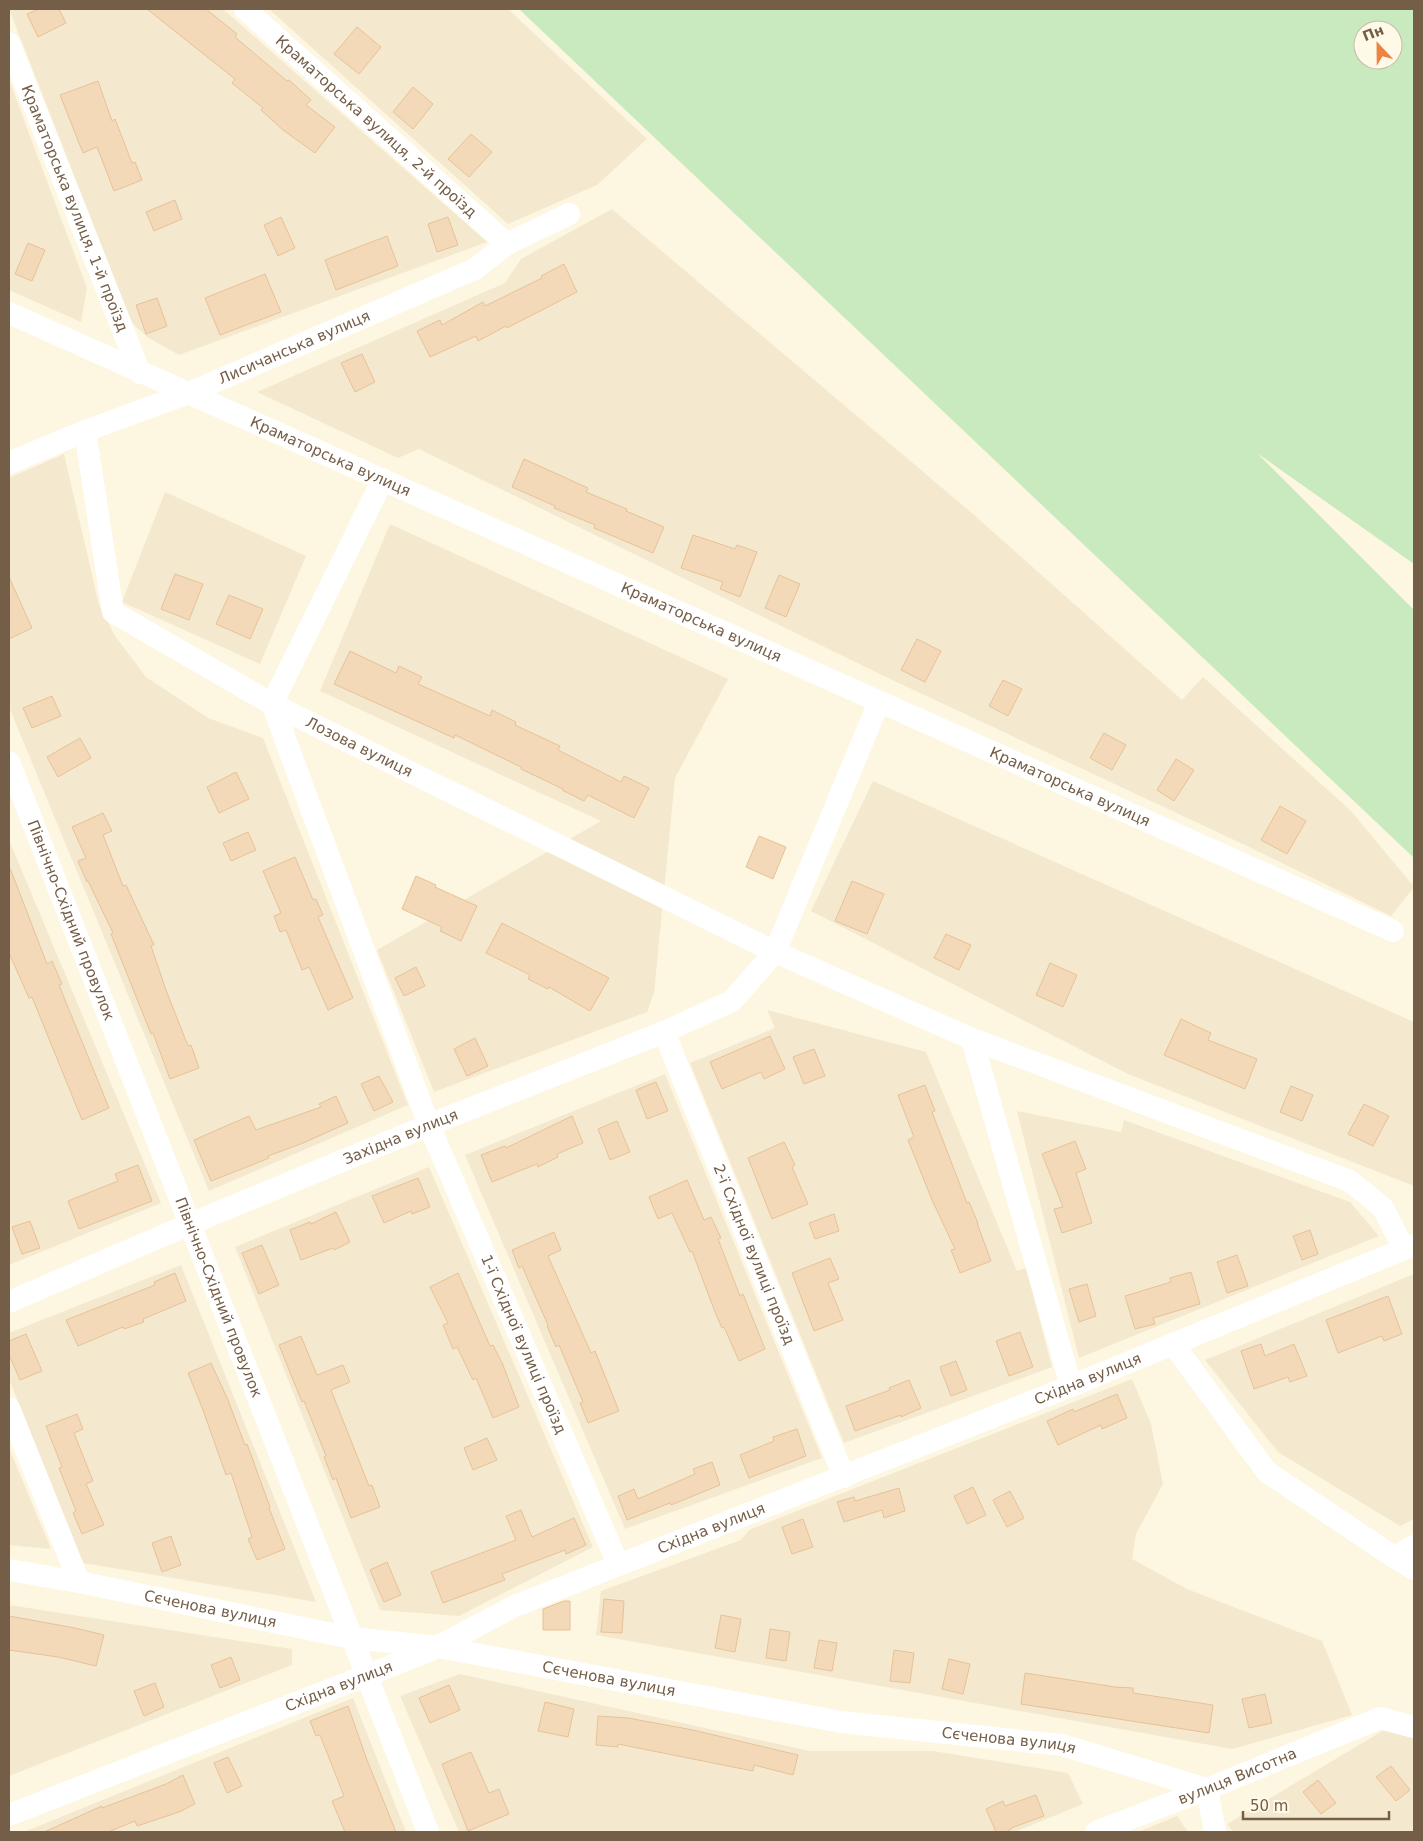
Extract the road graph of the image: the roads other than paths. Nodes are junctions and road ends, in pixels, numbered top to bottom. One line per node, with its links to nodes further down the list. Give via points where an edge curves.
1 (245, 9): 4 (street, Краматорська вулиця, 2-й проїзд)
2 (9, 43): 6 (street, Краматорська вулиця, 1-й проїзд)
3 (569, 214): 4 (street, Лисичанська вулиця)
4 (507, 244): 7 (street, Лисичанська вулиця, via 474,269)
5 (9, 313): 6 (street, Краматорська вулиця)
6 (140, 373): 7 (street, Краматорська вулиця)
7 (189, 393): 8 (street, Лисичанська вулиця); 10 (street, Краматорська вулиця)
8 (85, 431): 9 (street, Лисичанська вулиця); 12 (street, Лозова вулиця, via 113,612)
9 (9, 463)
10 (383, 479): 11 (street, Краматорська вулиця); 12 (street)
11 (879, 702): 14 (street, Краматорська вулиця); 15 (street, Західна вулиця)
12 (272, 704): 15 (street, Лозова вулиця); 18 (street, 1-ї Східної вулиці проїзд)
13 (9, 762): 19 (street, Північно-Східний провулок)
14 (1393, 931)
15 (775, 952): 16 (street, Західна вулиця, via 732,1001); 17 (street, Лозова вулиця)
16 (664, 1032): 18 (street, Західна вулиця); 25 (street, 2-ї Східної вулиці проїзд)
17 (972, 1039): 20 (street, Лозова вулиця, via 1350,1181 1383,1208); 23 (street)
18 (429, 1125): 19 (street, Західна вулиця); 28 (street, 1-ї Східної вулиці проїзд)
19 (190, 1224): 21 (street, Західна вулиця); 32 (street, Північно-Східний провулок)
20 (1409, 1247): 22 (street, Східна вулиця)
21 (9, 1302)
22 (1173, 1344): 23 (street, Східна вулиця); 27 (street, via 1267,1472)
23 (1071, 1386): 25 (street, Східна вулиця)
24 (9, 1408): 31 (street)
25 (844, 1477): 28 (street, Східна вулиця)
26 (1414, 1546): 27 (street)
27 (1394, 1557): 29 (street)
28 (618, 1564): 33 (street, Східна вулиця, via 515,1606)
29 (1414, 1569)
30 (9, 1570): 31 (street, Сєченова вулиця)
31 (78, 1582): 32 (street, Сєченова вулиця)
32 (352, 1638): 33 (street, Сєченова вулиця); 34 (street, Північно-Східний провулок)
33 (438, 1647): 34 (street, Східна вулиця); 36 (street, Сєченова вулиця, via 841,1722 1062,1745)
34 (367, 1675): 37 (street, Східна вулиця); 38 (street, Північно-Східний провулок)
35 (1414, 1727): 36 (street, вулиця Висотна, via 1380,1718)
36 (1207, 1789): 39 (street, вулиця Висотна); 40 (street)
37 (9, 1815)
38 (428, 1832)
39 (1096, 1832)
40 (1215, 1832)

